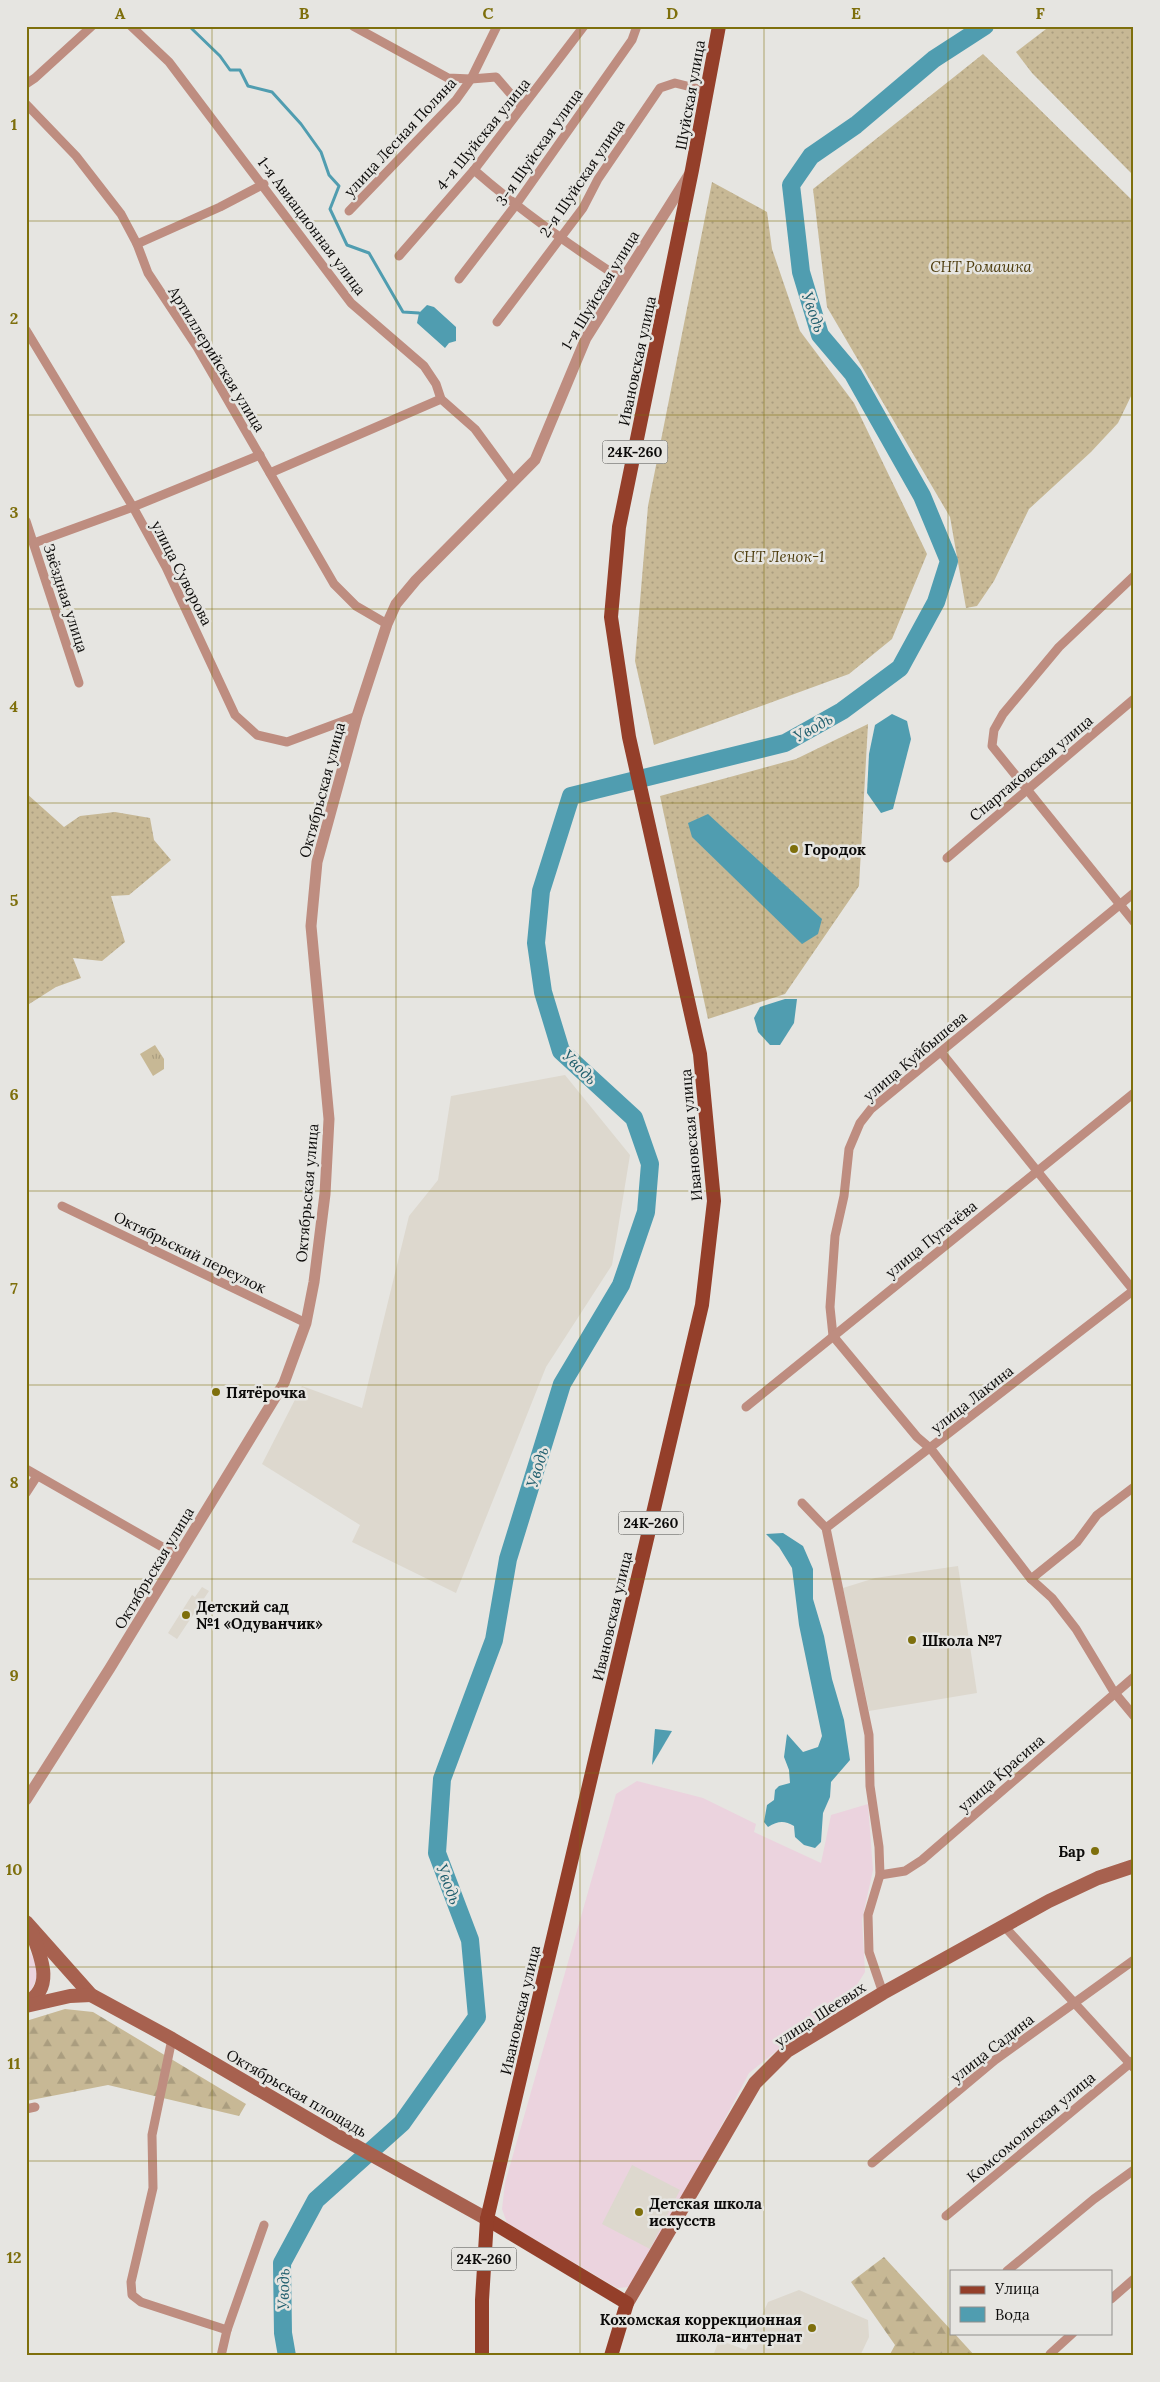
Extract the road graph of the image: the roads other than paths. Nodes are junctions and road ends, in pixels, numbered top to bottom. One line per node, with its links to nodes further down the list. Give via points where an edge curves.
1 (92, 26): 9 (street)
2 (131, 26): 15 (street, 1-я Авиационная улица, via 169,62)
3 (353, 26): 8 (street, via 448,78)
4 (497, 26): 8 (street, улица Лесная Поляна)
5 (584, 26): 12 (street, 4-я Шуйская улица)
6 (637, 26): 16 (street, 3-я Шуйская улица, via 632,40)
7 (719, 26): 10 (main road, Шуйская улица / 24К-260)
8 (471, 79): 12 (street, via 496,77); 17 (street, улица Лесная Поляна, via 456,100)
9 (26, 84)
10 (707, 91): 14 (main road, Шуйская улица / 24К-260); 18 (street, 2-я Шуйская улица, via 675,83 660,88 598,179 583,208)
11 (26, 104): 19 (street, Артиллерийская улица, via 76,156 121,214)
12 (522, 107): 13 (street, 4-я Шуйская улица)
13 (474, 170): 16 (street); 20 (street, 4-я Шуйская улица)
14 (692, 170): 22 (street, 1-я Шуйская улица); 77 (main road, Ивановская улица / 24К-260, via 619,527 611,617 629,737 700,1054 714,1202 703,1296)
15 (264, 184): 19 (street); 25 (street, 1-я Авиационная улица, via 351,303 424,366)
16 (515, 206): 18 (street); 21 (street, 3-я Шуйская улица)
17 (349, 212)
18 (558, 238): 22 (street); 23 (street, 2-я Шуйская улица)
19 (136, 244): 26 (street, Артиллерийская улица, via 148,273 197,347)
20 (399, 256)
21 (459, 279)
22 (623, 280): 28 (street, 1-я Шуйская улица, via 586,338 535,460)
23 (497, 322)
24 (26, 330): 29 (street, улица Суворова)
25 (441, 399): 27 (street); 28 (street, 1-я Авиационная улица, via 475,428)
26 (260, 455): 27 (street, Артиллерийская улица); 29 (street)
27 (270, 473): 33 (street, Артиллерийская улица, via 334,584 356,606)
28 (514, 482): 33 (street, Октябрьская улица, via 416,580 396,604)
29 (133, 507): 31 (street); 36 (street, улица Суворова, via 166,567 235,715 257,735 287,742)
30 (26, 522): 31 (street, Звёздная улица)
31 (34, 543): 34 (street, Звёздная улица)
32 (1134, 576): 37 (street, via 1060,647 1003,714 994,730 992,746)
33 (387, 624): 36 (street, Октябрьская улица)
34 (79, 683)
35 (1134, 699): 37 (street, Спартаковская улица)
36 (358, 716): 47 (street, Октябрьская улица, via 317,862 311,926 329,1119 325,1194)
37 (1028, 790): 38 (street, Спартаковская улица); 40 (street)
38 (947, 858)
39 (1134, 893): 40 (street, улица Куйбышева)
40 (1120, 905): 41 (street); 42 (street, улица Куйбышева)
41 (1134, 922)
42 (941, 1052): 44 (street); 48 (street, улица Куйбышева, via 871,1109 860,1123 849,1149 844,1196 834,1236 830,1307)
43 (1134, 1093): 44 (street, улица Пугачёва)
44 (1036, 1172): 46 (street); 48 (street, улица Пугачёва)
45 (62, 1206): 47 (street, Октябрьский переулок)
46 (1134, 1291): 50 (street, улица Лакина)
47 (306, 1323): 57 (street, Октябрьская улица, via 284,1383)
48 (833, 1336): 49 (street, улица Пугачёва); 50 (street)
49 (746, 1407)
50 (930, 1449): 56 (street, улица Лакина); 58 (street)
51 (26, 1470): 52 (street)
52 (37, 1476): 54 (street); 57 (street)
53 (1134, 1487): 58 (street, via 1097,1515 1077,1542)
54 (26, 1493)
55 (802, 1503): 56 (street)
56 (826, 1528): 64 (street, via 869,1735 870,1786)
57 (178, 1556): 62 (street, Октябрьская улица)
58 (1031, 1579): 60 (street, via 1052,1598 1076,1629)
59 (1134, 1677): 60 (street, улица Красина)
60 (1114, 1692): 61 (street); 64 (street, улица Красина, via 922,1860 905,1871)
61 (1134, 1716)
62 (26, 1800)
63 (1134, 1866): 66 (main road, улица Шеевых, via 1076,1888)
64 (880, 1875): 68 (street, via 868,1915 869,1952)
65 (27, 1924): 69 (main road); 71 (main road, via 44,1968 44,1980 41,1991)
66 (1004, 1926): 68 (main road, улица Шеевых); 70 (street)
67 (1134, 1960): 70 (street, улица Садина)
68 (883, 1993): 82 (main road, улица Шеевых, via 787,2051 755,2083)
69 (91, 1995): 71 (main road); 72 (main road, Октябрьская площадь)
70 (1075, 2003): 73 (street); 74 (street, улица Садина, via 996,2060)
71 (26, 2005)
72 (172, 2039): 77 (main road, Октябрьская площадь); 83 (street, via 152,2135 153,2188 131,2282 132,2295 141,2302)
73 (1132, 2064): 76 (street, Комсомольская улица)
74 (872, 2164)
75 (1134, 2170): 79 (street)
76 (946, 2216)
77 (487, 2219): 82 (main road); 87 (main road, Ивановская улица / 24К-260)
78 (264, 2225): 83 (street)
79 (1008, 2270)
80 (1134, 2279): 81 (street)
81 (1112, 2298)
82 (627, 2302): 88 (main road)
83 (227, 2330): 86 (street)
84 (1072, 2334): 85 (street)
85 (1050, 2354)
86 (221, 2356)
87 (482, 2356)
88 (612, 2356)

